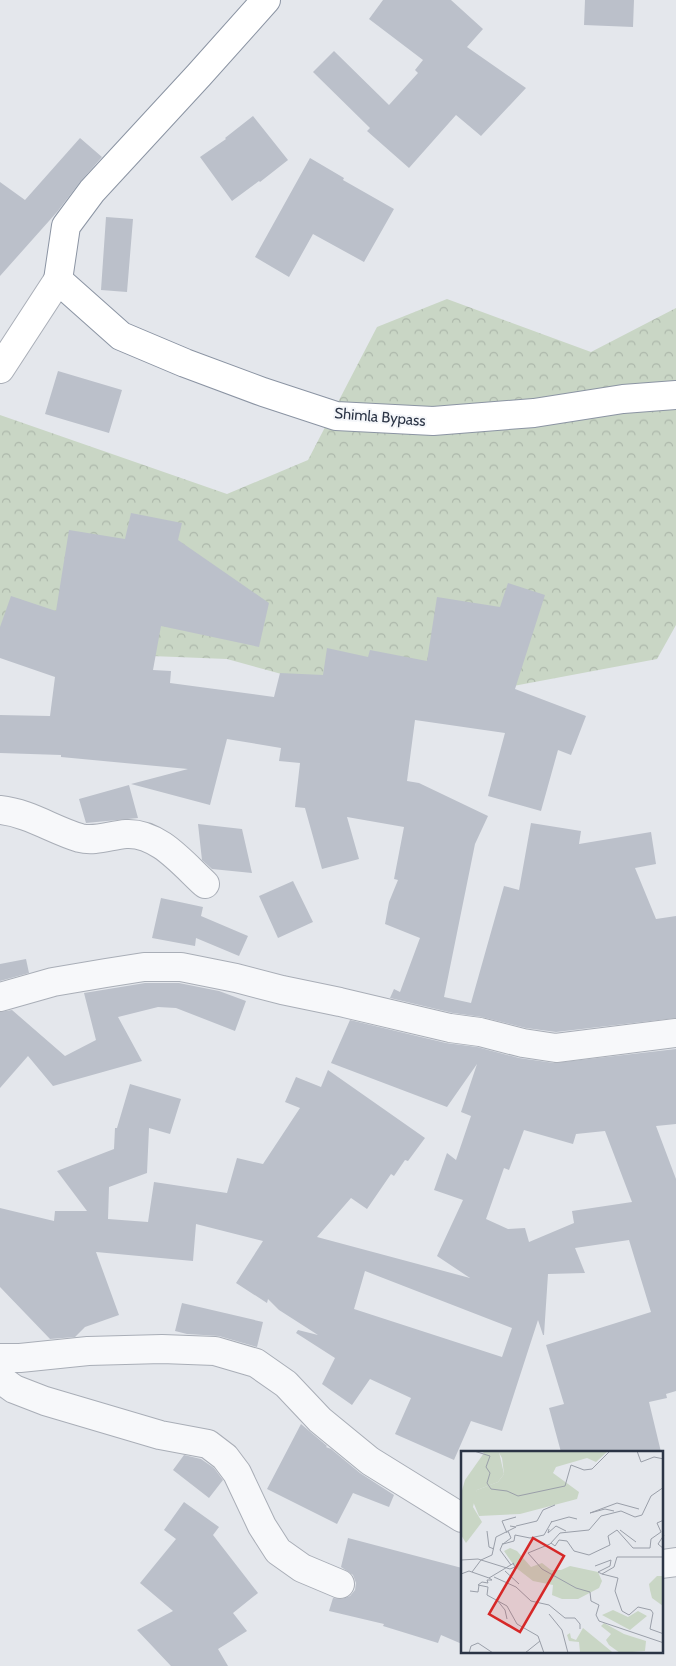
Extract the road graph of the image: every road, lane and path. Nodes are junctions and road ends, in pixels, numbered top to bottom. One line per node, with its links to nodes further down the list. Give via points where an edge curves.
1 (266, 0): 2 (main road, via 92,190 66,226)
2 (58, 280): 3 (main road); 4 (main road, Shimla Bypass, via 122,336 185,363 336,416 432,422)
3 (0, 368)
4 (676, 395)
5 (0, 810): 6 (street, via 35,819 82,838 126,834 144,836 164,847)
6 (204, 884)
7 (0, 997): 8 (street, via 54,982 106,973 144,967 181,967 450,1028 556,1048)
8 (676, 1033)
9 (0, 1358): 11 (street, via 162,1349 214,1351 256,1363 286,1384 320,1420 370,1461)
10 (0, 1379): 12 (street, via 14,1389 45,1401 160,1435 208,1444 225,1457 237,1473 262,1526 278,1550 302,1568)
11 (461, 1517)
12 (340, 1584)

